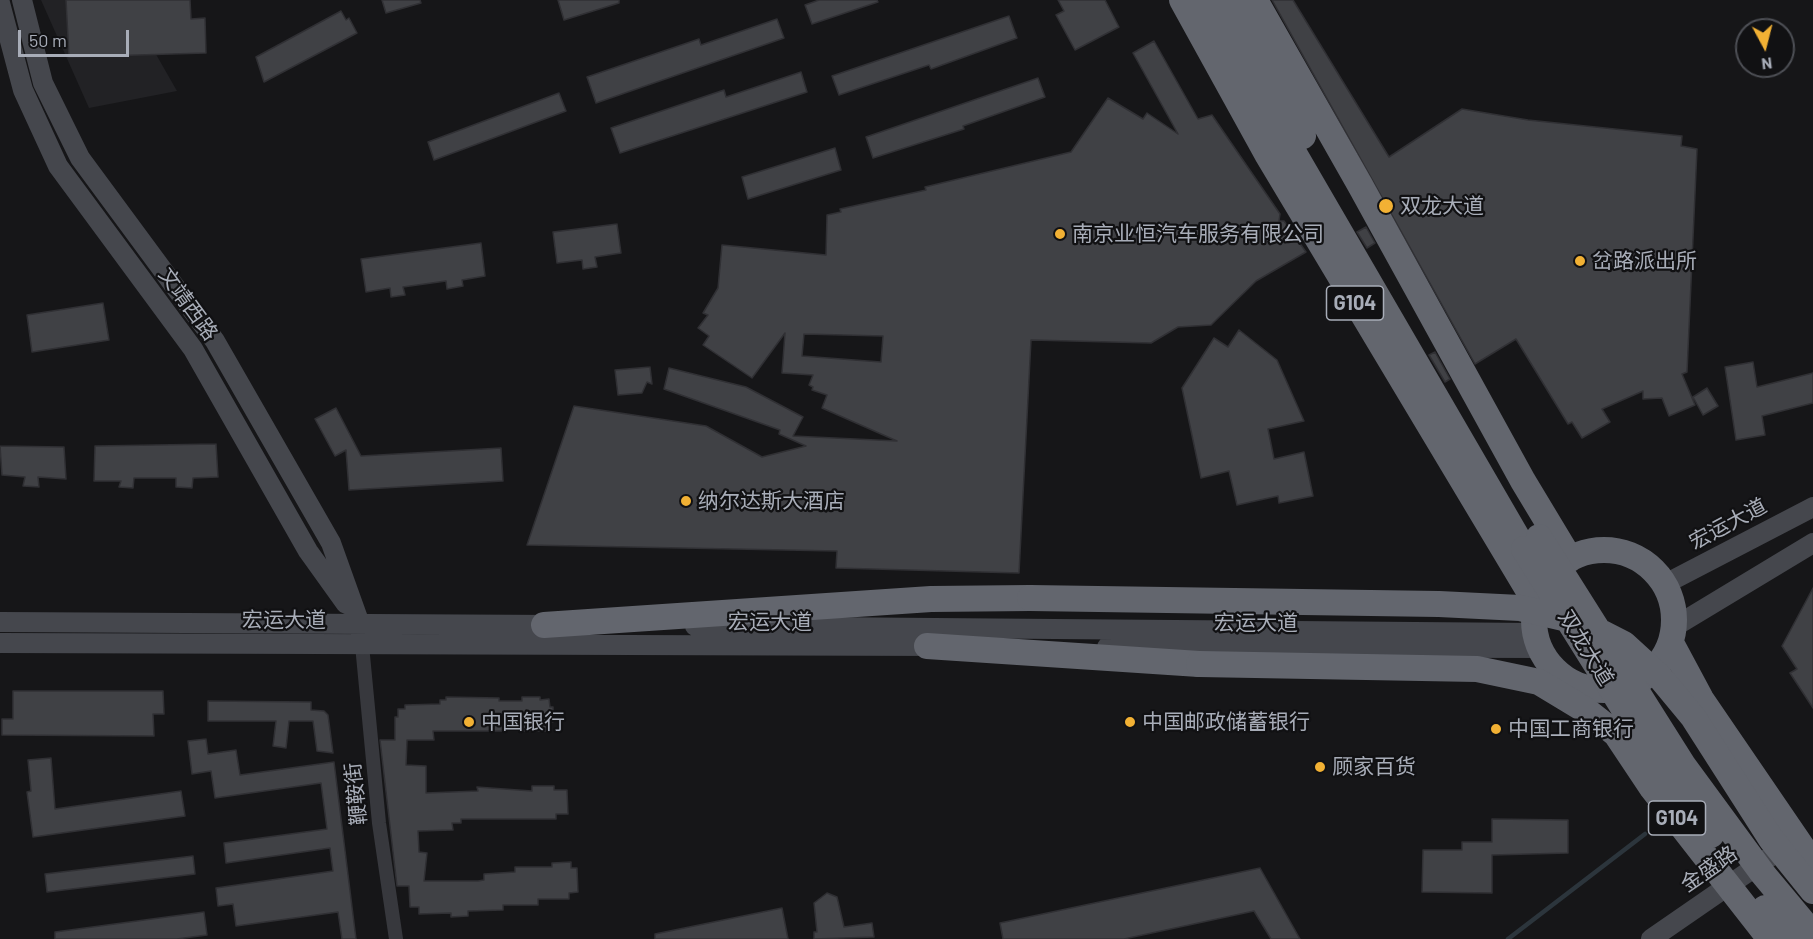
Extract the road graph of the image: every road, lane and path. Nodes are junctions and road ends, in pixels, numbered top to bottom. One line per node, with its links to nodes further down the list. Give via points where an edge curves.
1 (22, 0): 13 (main road, 文靖西路, via 43,83 80,158 215,341 331,543)
2 (1182, 0): 11 (highway, 双龙大道 / G104, via 1267,154)
3 (1204, 0): 30 (highway, 双龙大道 / G104, bridge, via 1541,578 1659,765)
4 (1228, 0): 25 (highway, 双龙大道 / G104, bridge, via 1434,372 1585,614 1683,765 1763,874)
5 (1255, 0): 9 (highway, G104)
6 (0, 3): 13 (main road, 文靖西路, via 23,90 58,166 193,349 308,552)
7 (1813, 507): 10 (main road, 宏运大道)
8 (1813, 543): 15 (main road)
9 (1570, 559): 10 (highway, via 1610,550 1632,556 1650,567); 11 (highway, via 1549,578)
10 (1665, 584): 15 (highway, via 1673,605)
11 (1536, 603): 16 (highway)
12 (0, 621): 13 (main road, 宏运大道)
13 (360, 624): 14 (main road, 宏运大道); 18 (main road, 文靖西路)
14 (544, 625): 16 (main road, 宏运大道); 24 (highway, bridge, via 932,599 1520,608 1581,622 1624,644 1659,676 1693,717 1771,839)
15 (1673, 635): 20 (highway, via 1660,663 1644,679 1623,688); 21 (highway, via 1701,699)
16 (1537, 640): 19 (main road, 宏运大道); 20 (highway, via 1547,662 1562,676 1580,686)
17 (0, 643): 18 (main road, 宏运大道)
18 (362, 645): 19 (main road, 宏运大道); 26 (street, 鞭鞍街, via 379,823)
19 (927, 646): 29 (highway, bridge, via 1199,664 1477,669 1539,682 1616,734 1652,788)
20 (1600, 690): 23 (highway, 双龙大道 / G104)
21 (1795, 840): 22 (highway); 23 (main road, 金盛路)
22 (1813, 864)
23 (1721, 889): 27 (main road, 金盛路); 28 (highway, 双龙大道 / G104)
24 (1813, 891)
25 (1813, 934)
26 (396, 939)
27 (1651, 939)
28 (1761, 939)
29 (1770, 939)
30 (1791, 939)

